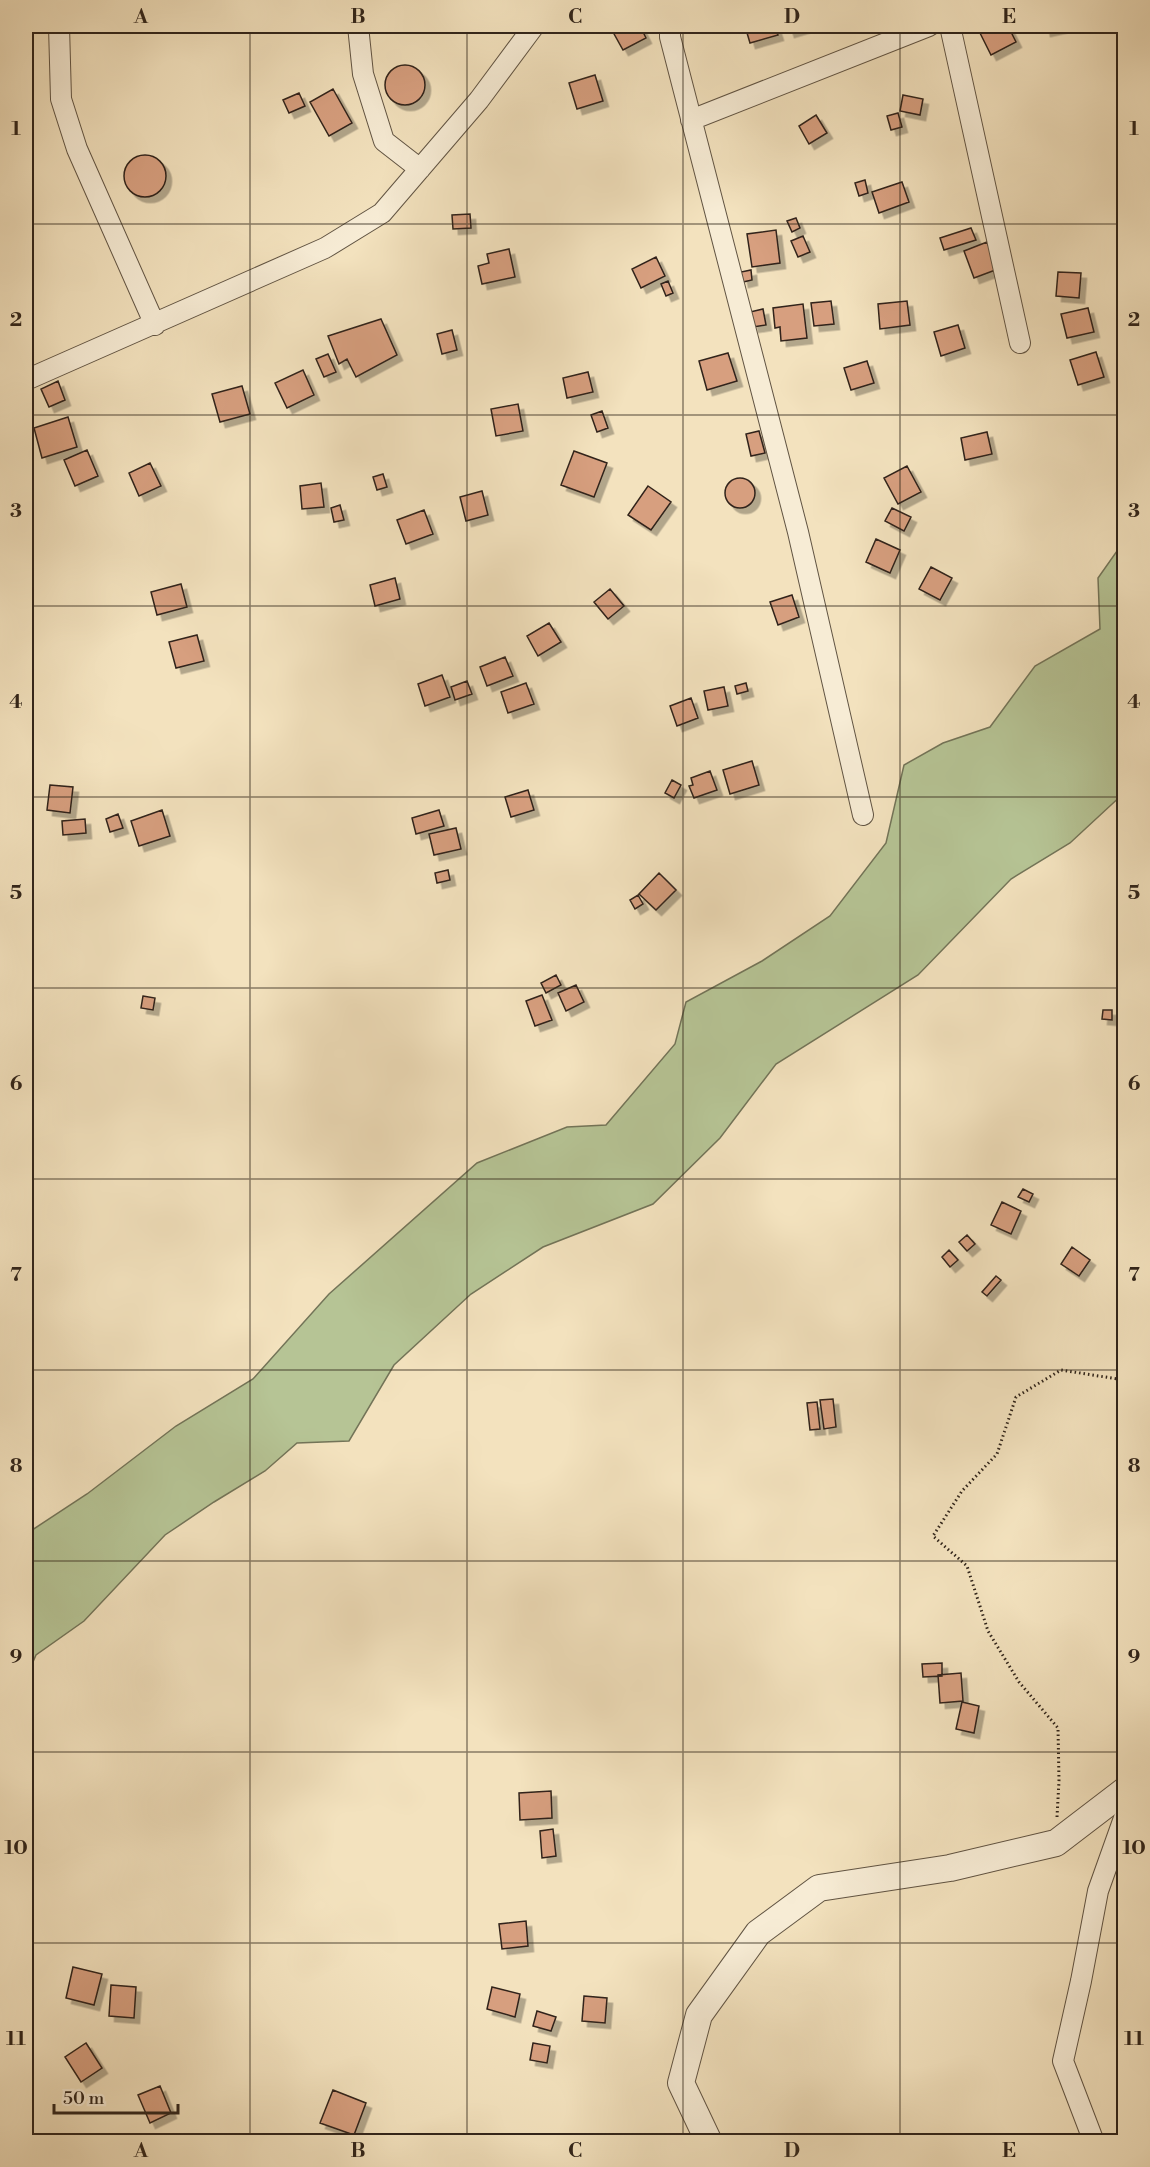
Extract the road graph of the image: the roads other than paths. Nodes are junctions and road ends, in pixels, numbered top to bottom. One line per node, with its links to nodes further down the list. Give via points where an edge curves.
1 (59, 26): 9 (street, via 61,99 76,149)
2 (358, 26): 8 (street, via 363,74 384,141)
3 (534, 26): 8 (street, via 479,100)
4 (670, 26): 7 (street)
5 (929, 26): 7 (street)
6 (950, 26): 10 (street)
7 (691, 120): 12 (street, via 798,532)
8 (420, 169): 9 (street, via 382,213 325,248)
9 (155, 325): 11 (street)
10 (1020, 344)
11 (26, 380)
12 (863, 815)
13 (1125, 1791): 15 (street, via 1056,1844 950,1868 819,1888 758,1933 699,2015 681,2083)
14 (1125, 1818): 16 (street, via 1098,1891 1063,2061)
15 (709, 2142)
16 (1094, 2142)

